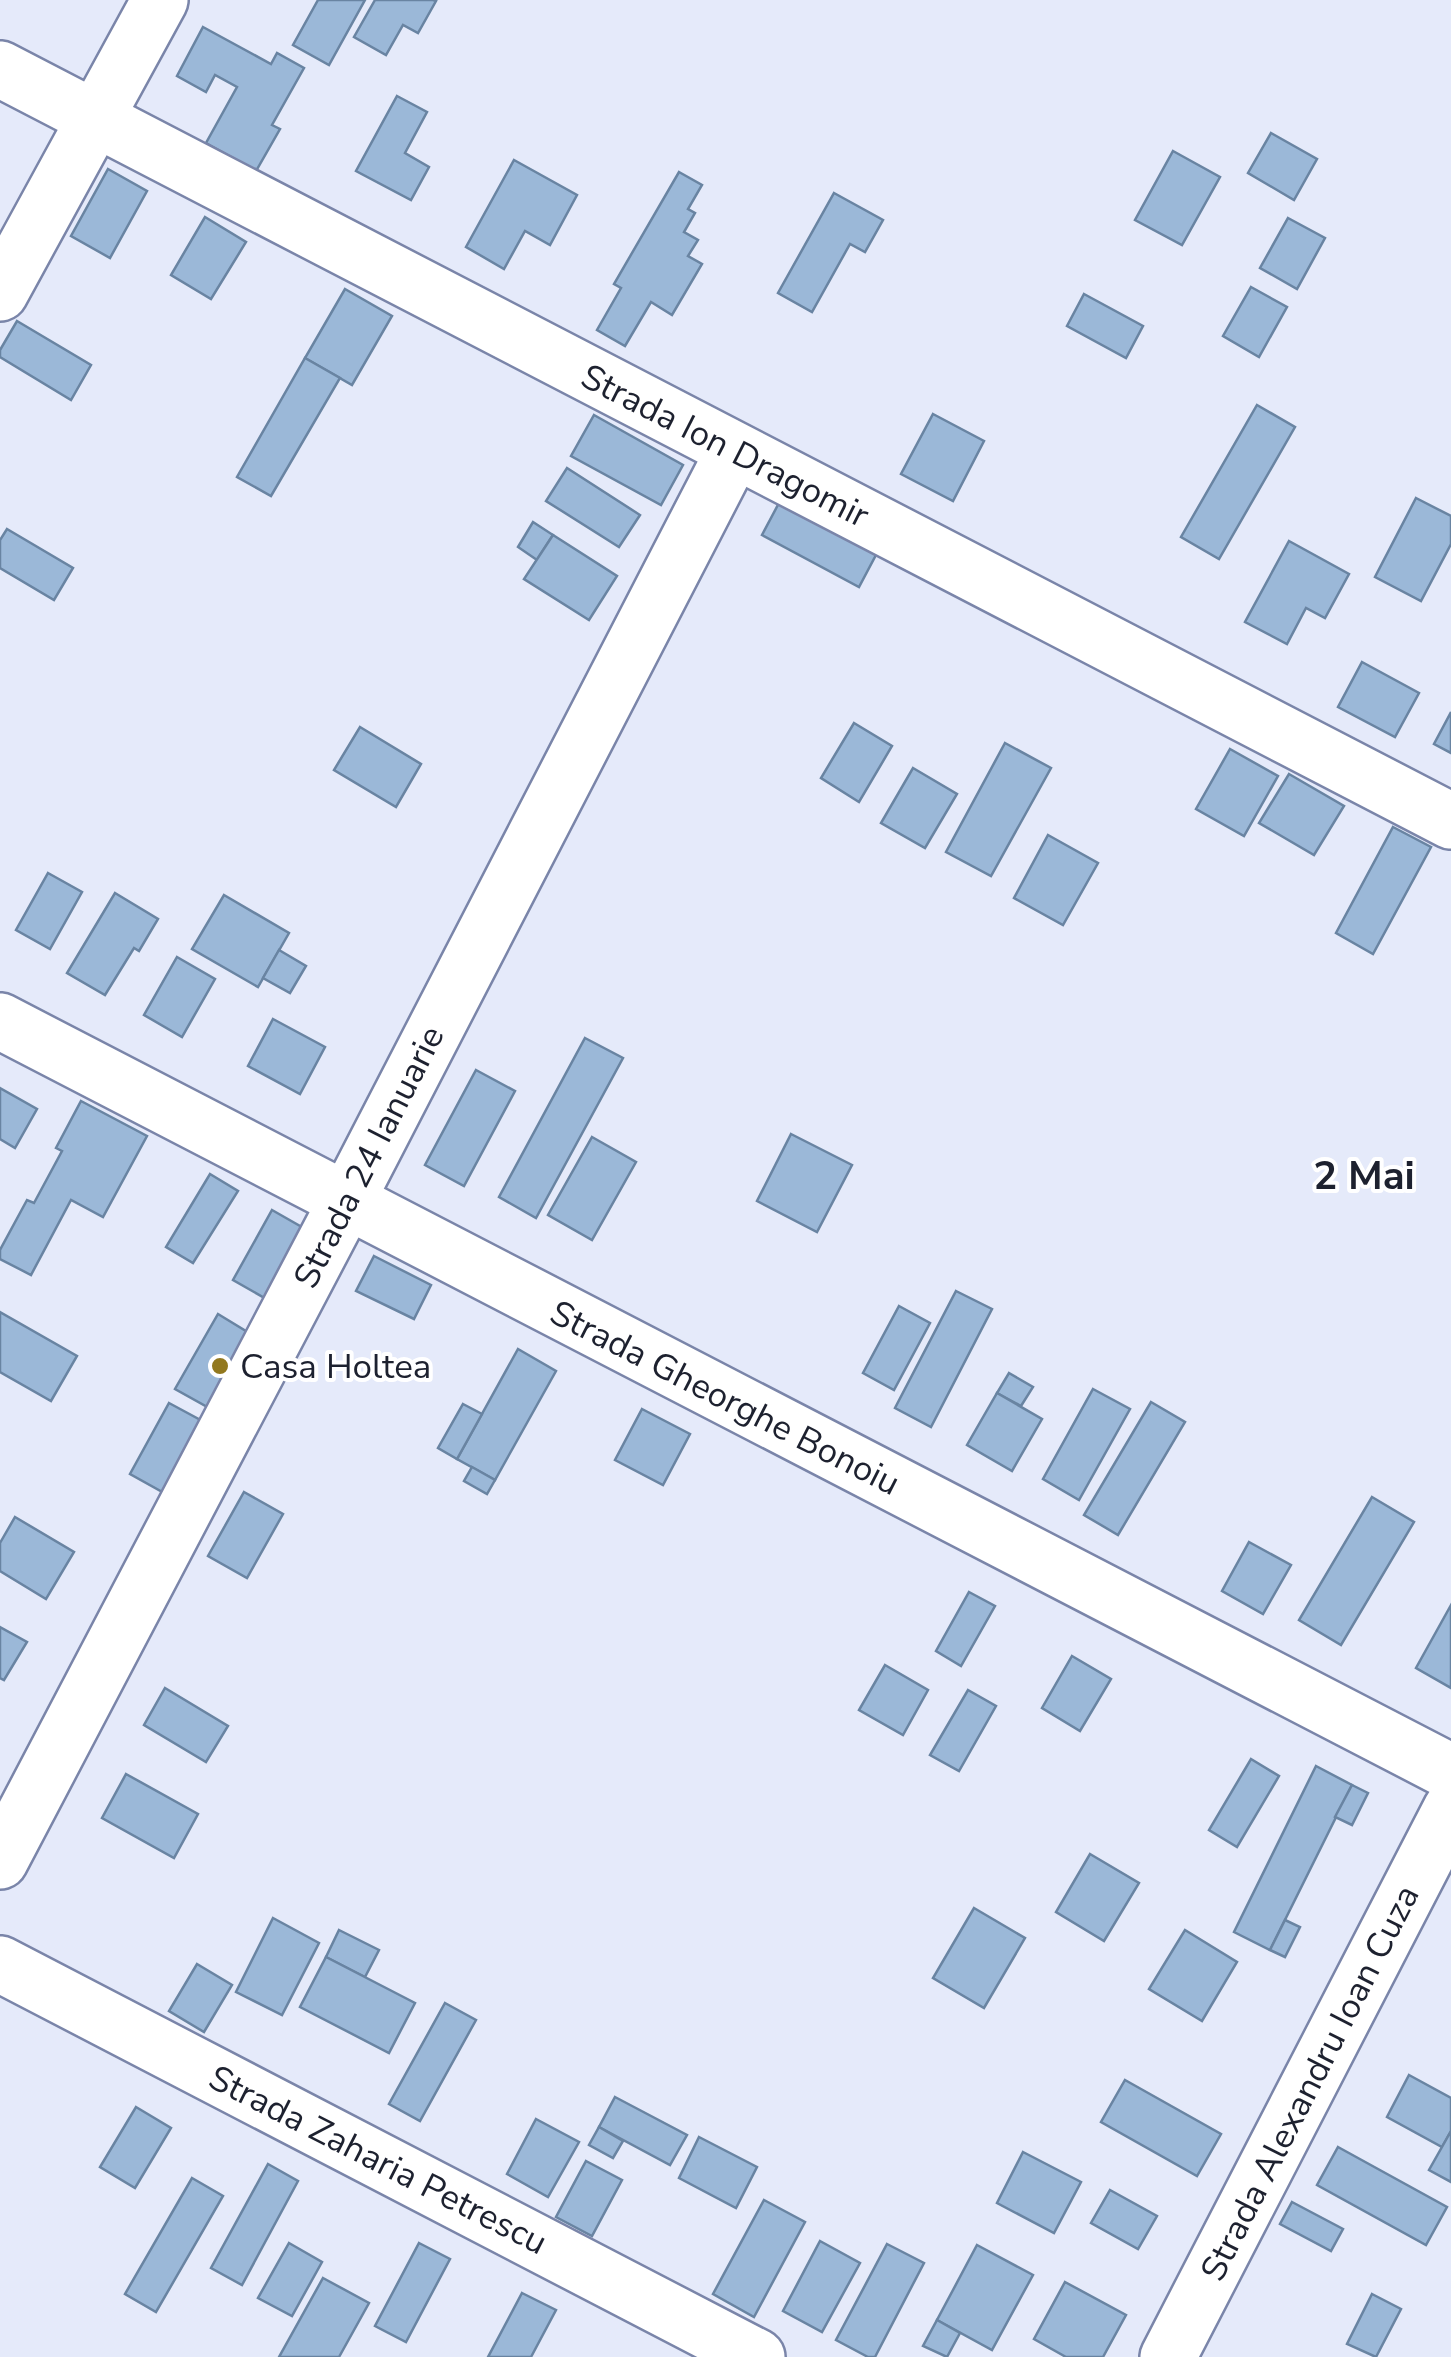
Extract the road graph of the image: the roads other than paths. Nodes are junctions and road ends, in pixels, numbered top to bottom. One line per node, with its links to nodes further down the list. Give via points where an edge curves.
1 (160, 0): 3 (street)
2 (0, 69): 3 (street, Strada Ion Dragomir)
3 (94, 118): 4 (street); 5 (street, Strada Ion Dragomir)
4 (0, 293)
5 (734, 451): 6 (street, Strada Ion Dragomir); 8 (street, Strada 24 Ianuarie)
6 (1451, 820)
7 (0, 1022): 8 (street, Strada Gheorghe Bonoiu)
8 (346, 1202): 9 (street, Strada Gheorghe Bonoiu); 11 (street, Strada 24 Ianuarie)
9 (1451, 1772)
10 (1451, 1809): 14 (street, Strada Alexandru Ioan Cuza)
11 (0, 1862)
12 (0, 1964): 13 (street, Strada Zaharia Petrescu)
13 (757, 2357)
14 (1168, 2357)

